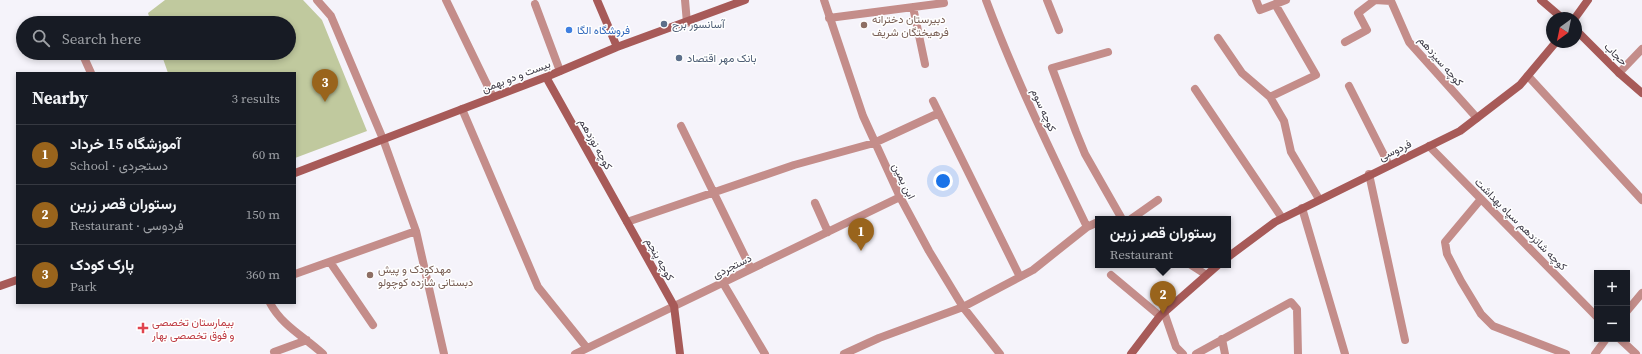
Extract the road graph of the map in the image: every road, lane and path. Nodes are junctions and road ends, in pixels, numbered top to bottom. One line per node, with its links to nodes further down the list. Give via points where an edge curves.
1 (317, 0): 47 (street, via 331,16)
2 (446, 0): 40 (street)
3 (597, 0): 26 (main road)
4 (686, 0): 21 (street)
5 (746, 0): 21 (main road, بیست و دو بهمن)
6 (824, 0): 20 (street, ابن یمین)
7 (943, 0): 17 (street, via 944,3)
8 (986, 0): 66 (street, کوچه سوم, via 1034,114)
9 (1047, 0): 22 (street)
10 (1256, 0): 16 (street, via 1260,10)
11 (1286, 0): 16 (street)
12 (1375, 0): 25 (street, کوچه سیزدهم, via 1358,13 1367,30); 45 (street, کوچه سیزدهم, via 1391,1 1409,42)
13 (1541, 0): 18 (main road)
14 (1588, 0): 19 (main road)
15 (535, 4): 32 (street)
16 (1275, 4): 41 (street, via 1316,75)
17 (913, 7): 20 (street); 31 (street)
18 (1555, 12)
19 (1579, 12)
20 (829, 18): 48 (street, ابن یمین)
21 (686, 23): 26 (main road, بیست و دو بهمن)
22 (1059, 30)
23 (1582, 36): 34 (main road, حجاب)
24 (1218, 38): 41 (street, via 1242,73)
25 (1345, 42)
26 (618, 48): 32 (main road, بیست و دو بهمن)
27 (1551, 48): 35 (main road, فردوسی)
28 (1642, 49): 34 (street)
29 (1108, 52): 61 (street, via 1052,68 1082,146)
30 (85, 60): 33 (street)
31 (925, 64)
32 (560, 71): 36 (main road, بیست و دو بهمن)
33 (91, 72)
34 (1619, 73): 39 (main road, حجاب)
35 (1528, 76): 45 (main road, فردوسی); 58 (street)
36 (546, 77): 40 (main road, بیست و دو بهمن); 64 (main road, کوچه نوزدهم)
37 (1349, 86): 50 (street)
38 (1195, 89): 63 (street)
39 (1642, 93)
40 (493, 97): 43 (main road, بیست و دو بهمن)
41 (1270, 97): 57 (street, via 1284,121 1291,152)
42 (933, 101): 44 (street)
43 (462, 109): 47 (main road, بیست و دو بهمن); 94 (street, via 538,287)
44 (939, 113): 48 (street); 77 (street)
45 (1477, 118): 49 (main road, فردوسی, via 1460,131)
46 (681, 126): 53 (street)
47 (383, 139): 51 (main road, بیست و دو بهمن); 67 (street)
48 (874, 143): 53 (street, via 794,165); 54 (street, ابن یمین)
49 (1429, 146): 50 (main road, فردوسی); 55 (street, کوچه شانزدهم سپاه بهداشت)
50 (1389, 165): 52 (main road, فردوسی)
51 (296, 173)
52 (1369, 174): 57 (main road, فردوسی); 91 (street)
53 (714, 192): 64 (street); 73 (street)
54 (900, 197): 68 (street, دستجردی); 84 (street, ابن یمین)
55 (1481, 199): 87 (street, کوچه شانزدهم سپاه بهداشت); 109 (street, via 1445,242 1447,254 1461,281 1481,314 1493,326)
56 (1158, 200): 62 (street)
57 (1319, 200): 60 (main road, فردوسی)
58 (1642, 200)
59 (815, 203): 68 (street)
60 (1302, 208): 63 (main road, فردوسی); 108 (street)
61 (1120, 216)
62 (1135, 216)
63 (1282, 218): 69 (main road, فردوسی)
64 (627, 222): 83 (main road, کوچه پنجم)
65 (1095, 223): 66 (street)
66 (1087, 227): 77 (street, via 1033,270)
67 (416, 231): 70 (street); 97 (street)
68 (828, 232): 73 (street, دستجردی)
69 (1231, 255)
70 (330, 262): 74 (street); 88 (street)
71 (1196, 268): 75 (street)
72 (1214, 268): 75 (main road)
73 (750, 269): 79 (street, دستجردی)
74 (296, 274)
75 (1205, 274): 86 (main road)
76 (1111, 275): 86 (street)
77 (1020, 276): 84 (street)
78 (16, 280): 80 (main road)
79 (723, 283): 83 (street, دستجردی); 100 (street)
80 (0, 286)
81 (1642, 293): 85 (street)
82 (271, 304): 90 (street, via 284,322)
83 (674, 306): 94 (street, دستجردی); 99 (main road)
84 (963, 307): 101 (street, via 879,338); 102 (street, ابن یمین)
85 (1630, 308)
86 (1162, 314): 103 (main road); 104 (street, via 1176,347)
87 (1594, 314)
88 (373, 324)
89 (1222, 339): 105 (street); 106 (street); 107 (street, via 1292,302 1297,309)
90 (307, 340): 95 (street); 96 (street)
91 (1405, 340)
92 (1604, 342): 110 (street)
93 (1623, 342): 111 (street)
94 (587, 348): 98 (street, دستجردی)
95 (274, 352)
96 (323, 354)
97 (444, 354)
98 (575, 354)
99 (680, 354)
100 (765, 354)
101 (844, 354)
102 (1000, 354)
103 (1131, 354)
104 (1183, 354)
105 (1196, 354)
106 (1225, 354)
107 (1298, 354)
108 (1345, 354)
109 (1566, 354)
110 (1595, 354)
111 (1636, 354)

